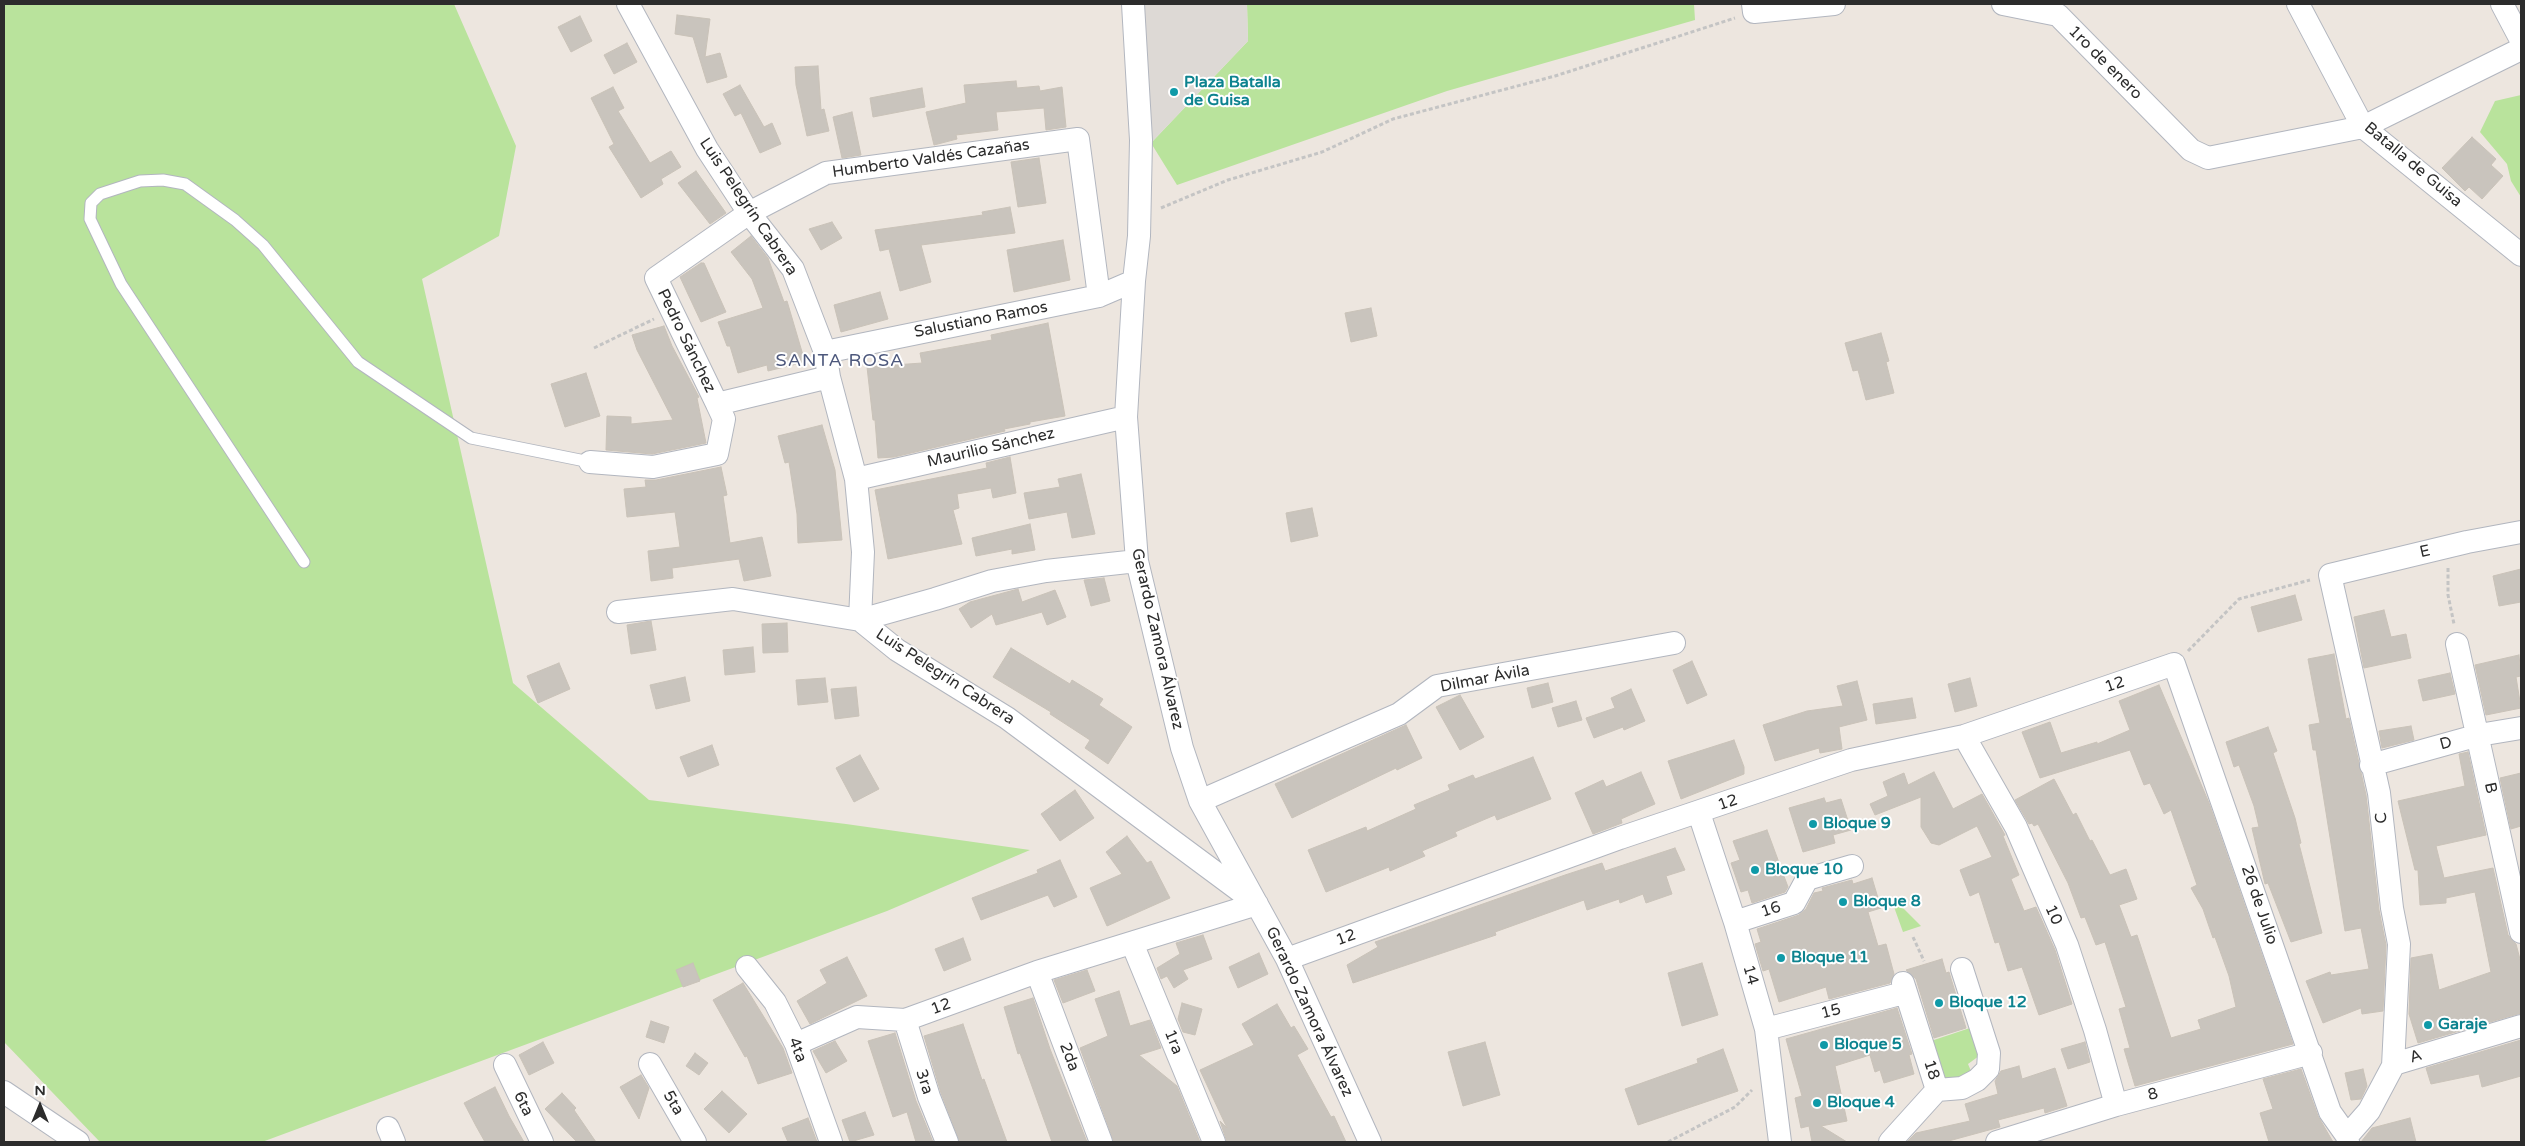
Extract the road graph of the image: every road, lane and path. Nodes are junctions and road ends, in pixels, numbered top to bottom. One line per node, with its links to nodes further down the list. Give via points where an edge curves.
1 (628, 4): 11 (street, Luis Pelegrín Cabrera, via 706,149)
2 (1133, 4): 12 (street, Gerardo Zamora Álvarez, via 1141,140)
3 (1834, 4): 7 (street)
4 (2003, 4): 10 (street, 1ro de enero, via 2058,15 2191,150 2208,158)
5 (2298, 4): 10 (street, Batalla de Guisa)
6 (2502, 4): 8 (street)
7 (1753, 8): 12 (path, via 1555,76 1393,119 1322,152 1228,180)
8 (2521, 40)
9 (2521, 49): 10 (street)
10 (2364, 126): 13 (street, Batalla de Guisa)
11 (749, 213): 14 (street, Humberto Valdés Cazañas); 16 (street, Humberto Valdés Cazañas, via 826,173 1078,139); 19 (street, Luis Pelegrín Cabrera, via 793,269)
12 (1139, 215): 15 (street, Gerardo Zamora Álvarez, via 1140,236)
13 (2521, 255)
14 (656, 278): 17 (street, Pedro Sánchez)
15 (1134, 281): 16 (street, Salustiano Ramos); 22 (street, Gerardo Zamora Álvarez)
16 (1099, 296): 19 (street, Salustiano Ramos)
17 (675, 317): 18 (path, via 650,320); 21 (street, Pedro Sánchez)
18 (594, 348)
19 (825, 352): 20 (street, Luis Pelegrín Cabrera)
20 (829, 377): 21 (street); 24 (street, Luis Pelegrín Cabrera)
21 (717, 404): 23 (street, via 724,419 717,454 653,467)
22 (1126, 417): 24 (street, Maurilio Sánchez); 28 (street, Gerardo Zamora Álvarez)
23 (590, 462): 27 (lane, via 471,438 358,362 263,245 235,220 184,184 163,180 140,181 100,194 91,203 90,218 121,284)
24 (856, 479): 31 (street, Luis Pelegrín Cabrera, via 863,552)
25 (2521, 532): 26 (street, E)
26 (2447, 547): 29 (street, E); 33 (path, via 2448,595)
27 (304, 562)
28 (1137, 562): 31 (street, via 1046,570 992,581); 39 (street, Gerardo Zamora Álvarez, via 1182,748)
29 (2330, 575): 34 (path, via 2239,599); 38 (street, C)
30 (618, 612): 31 (street, via 734,599)
31 (860, 620): 42 (street, Luis Pelegrín Cabrera, via 897,650 1007,718)
32 (1674, 643): 39 (street, Dilmar Ávila, via 1437,686 1399,714)
33 (2457, 644): 36 (street, B)
34 (2174, 664): 37 (street, 12); 57 (street, 26 de Julio)
35 (2521, 728): 36 (street, D)
36 (2478, 735): 38 (street, D); 44 (street, B)
37 (1964, 736): 40 (street, 12, via 1851,760); 64 (street, 10, via 2016,827 2067,945)
38 (2371, 765): 60 (street, C, via 2379,793 2399,944)
39 (1200, 801): 42 (street, Gerardo Zamora Álvarez)
40 (1698, 813): 43 (street, 14); 47 (street, 12)
41 (1852, 866): 43 (street, 16, via 1807,879 1794,903)
42 (1257, 904): 46 (street, 12); 47 (street, Gerardo Zamora Álvarez)
43 (1735, 922): 55 (street, 14)
44 (2521, 932)
45 (1913, 937): 48 (path)
46 (1132, 943): 51 (street, 12); 72 (street, 1ra)
47 (1286, 959): 73 (street, Gerardo Zamora Álvarez)
48 (1924, 961)
49 (747, 967): 56 (street, 4ta, via 775,1002)
50 (1962, 969): 62 (street, via 1990,1053 1988,1069 1962,1088)
51 (1037, 972): 53 (street, 12); 71 (street, 2da)
52 (1900, 989): 55 (street, 15); 62 (street, 18)
53 (905, 1020): 56 (street, 12, via 857,1017); 70 (street, 3ra)
54 (2521, 1026): 60 (street, A)
55 (1766, 1029): 61 (street, 14)
56 (796, 1044): 69 (street, 4ta)
57 (2310, 1053): 64 (street, 8); 65 (street, 26 de Julio, via 2330,1112)
58 (650, 1064): 68 (street, 5ta)
59 (505, 1065): 67 (street, 6ta)
60 (2393, 1066): 65 (street, A, via 2370,1111)
61 (1771, 1071): 74 (path, via 1735,1107); 75 (street, 14)
62 (1937, 1090): 76 (street, 18)
63 (4, 1092): 66 (street)
64 (2116, 1105): 77 (street, 8)
65 (2347, 1139)
66 (78, 1142)
67 (542, 1142)
68 (696, 1142)
69 (831, 1142)
70 (947, 1142)
71 (1101, 1142)
72 (1214, 1142)
73 (1370, 1142)
74 (1668, 1142)
75 (1780, 1142)
76 (1890, 1142)
77 (1997, 1142)

